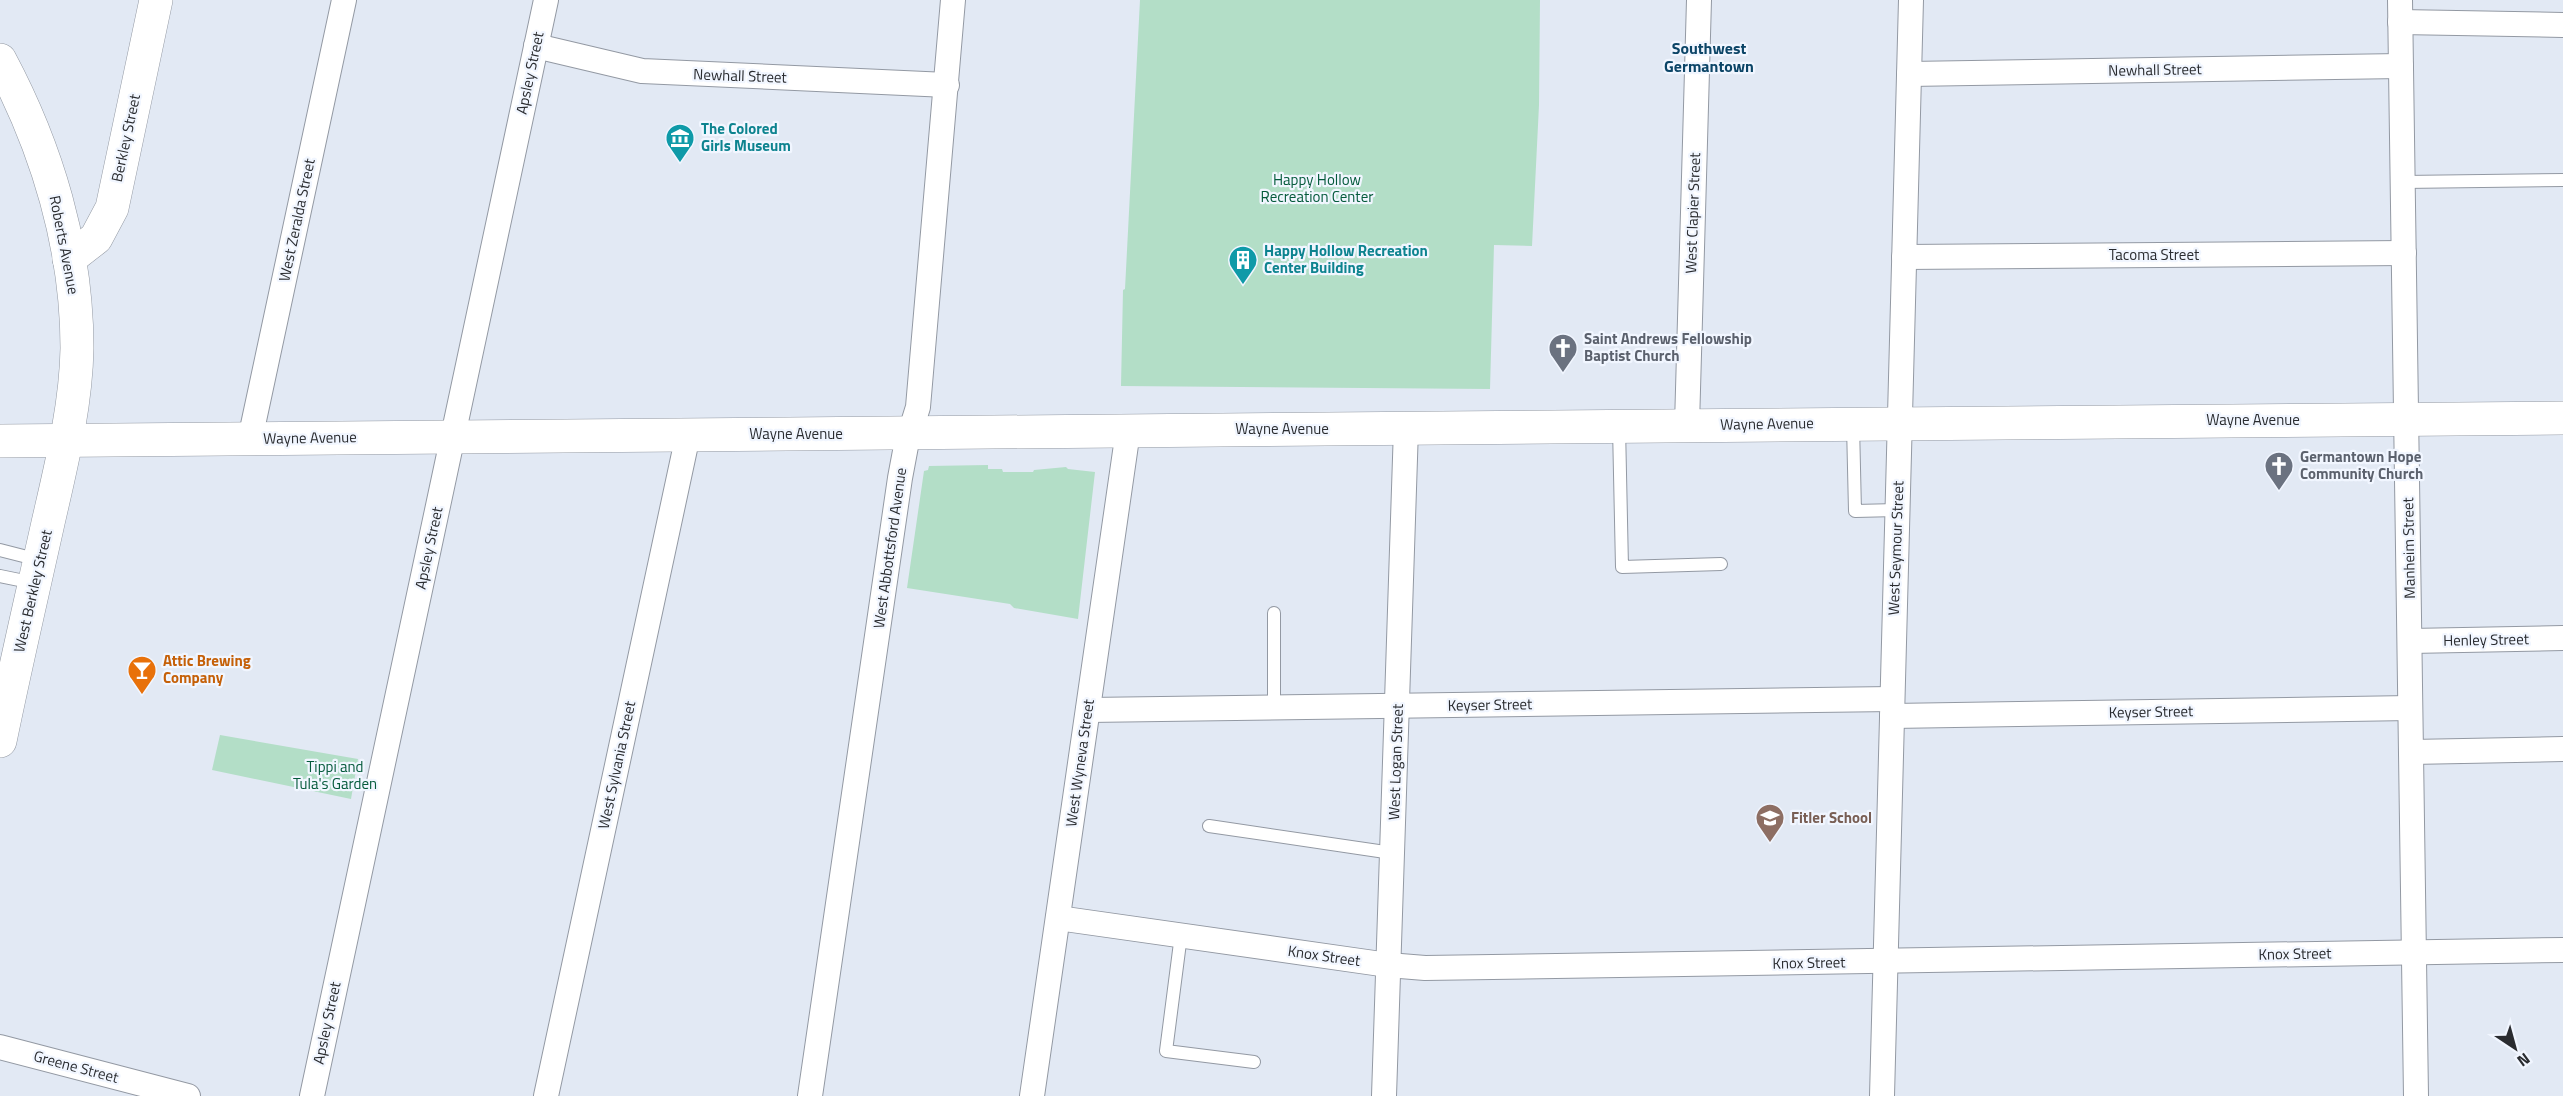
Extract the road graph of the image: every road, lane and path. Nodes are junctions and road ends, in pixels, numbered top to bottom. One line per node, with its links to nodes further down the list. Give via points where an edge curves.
1 (156, 0): 18 (main road, Berkley Street, via 112,208 96,238)
2 (344, 0): 30 (street, West Zeralda Street)
3 (546, 0): 9 (street, Apsley Street)
4 (953, 0): 13 (street, West Abbottsford Avenue)
5 (1699, 0): 23 (street, West Clapier Street)
6 (1911, 0): 12 (street, West Seymour Street)
7 (2400, 11): 8 (street); 11 (street, Manheim Street)
8 (2563, 25)
9 (536, 46): 13 (street, Newhall Street, via 642,71); 29 (street, Apsley Street)
10 (0, 60): 18 (main road, Roberts Avenue, via 48,171)
11 (2401, 66): 12 (street, Newhall Street); 15 (street, Manheim Street)
12 (1909, 74): 17 (street, West Seymour Street)
13 (947, 85): 27 (street, West Abbottsford Avenue, via 918,407)
14 (2563, 180): 15 (lane)
15 (2403, 182): 16 (street, Manheim Street)
16 (2404, 253): 17 (street, Tacoma Street); 20 (street, Manheim Street)
17 (1904, 256): 21 (street, West Seymour Street)
18 (69, 260): 32 (main road, Roberts Avenue, via 76,350)
19 (2563, 418): 20 (main road, Wayne Avenue)
20 (2407, 420): 21 (main road, Wayne Avenue); 40 (street, Manheim Street)
21 (1901, 423): 22 (main road, Wayne Avenue); 33 (street, West Seymour Street)
22 (1853, 424): 23 (main road, Wayne Avenue); 33 (lane, via 1856,511)
23 (1687, 425): 24 (main road, Wayne Avenue)
24 (1619, 426): 25 (main road, Wayne Avenue); 35 (lane, via 1622,567)
25 (1406, 428): 26 (main road, Wayne Avenue); 41 (street, West Logan Street)
26 (1128, 431): 27 (main road, Wayne Avenue); 45 (street, West Wyneva Street)
27 (910, 433): 28 (main road, Wayne Avenue); 62 (street, West Abbottsford Avenue, via 900,478)
28 (688, 435): 29 (main road, Wayne Avenue); 61 (street, West Sylvania Street)
29 (453, 437): 30 (main road, Wayne Avenue); 60 (street, Apsley Street)
30 (250, 439): 32 (main road, Wayne Avenue)
31 (0, 441): 32 (main road, Wayne Avenue)
32 (67, 441): 36 (main road, West Berkley Street)
33 (1897, 510): 43 (street, West Seymour Street)
34 (0, 550): 36 (lane)
35 (1721, 564)
36 (37, 572): 37 (lane); 46 (main road, West Berkley Street)
37 (0, 576)
38 (1274, 613): 42 (lane)
39 (2563, 638): 40 (street, Henley Street)
40 (2410, 640): 44 (street, Manheim Street)
41 (1398, 707): 42 (street, Keyser Street); 43 (street, Keyser Street); 50 (street, West Logan Street)
42 (1274, 708): 45 (street, Keyser Street)
43 (1892, 708): 44 (street, Keyser Street); 55 (street, West Seymour Street)
44 (2410, 708): 48 (street, Manheim Street)
45 (1088, 710): 51 (street, West Wyneva Street)
46 (0, 741)
47 (2563, 749): 48 (street)
48 (2411, 752): 54 (street, Manheim Street)
49 (1209, 826): 50 (lane)
50 (1392, 853): 56 (street, West Logan Street)
51 (1058, 918): 52 (street, Knox Street); 63 (street, West Wyneva Street)
52 (1181, 936): 56 (street, Knox Street); 58 (lane, via 1166,1051)
53 (2563, 950): 54 (street, Knox Street)
54 (2413, 952): 55 (street, Knox Street); 66 (street, Manheim Street)
55 (1885, 962): 56 (street, Knox Street, via 1425,968); 65 (street, West Seymour Street)
56 (1388, 965): 64 (street, West Logan Street)
57 (0, 1047): 59 (street, Greene Street)
58 (1254, 1062)
59 (188, 1096)
60 (312, 1096)
61 (546, 1096)
62 (810, 1096)
63 (1032, 1096)
64 (1384, 1096)
65 (1882, 1096)
66 (2416, 1096)

